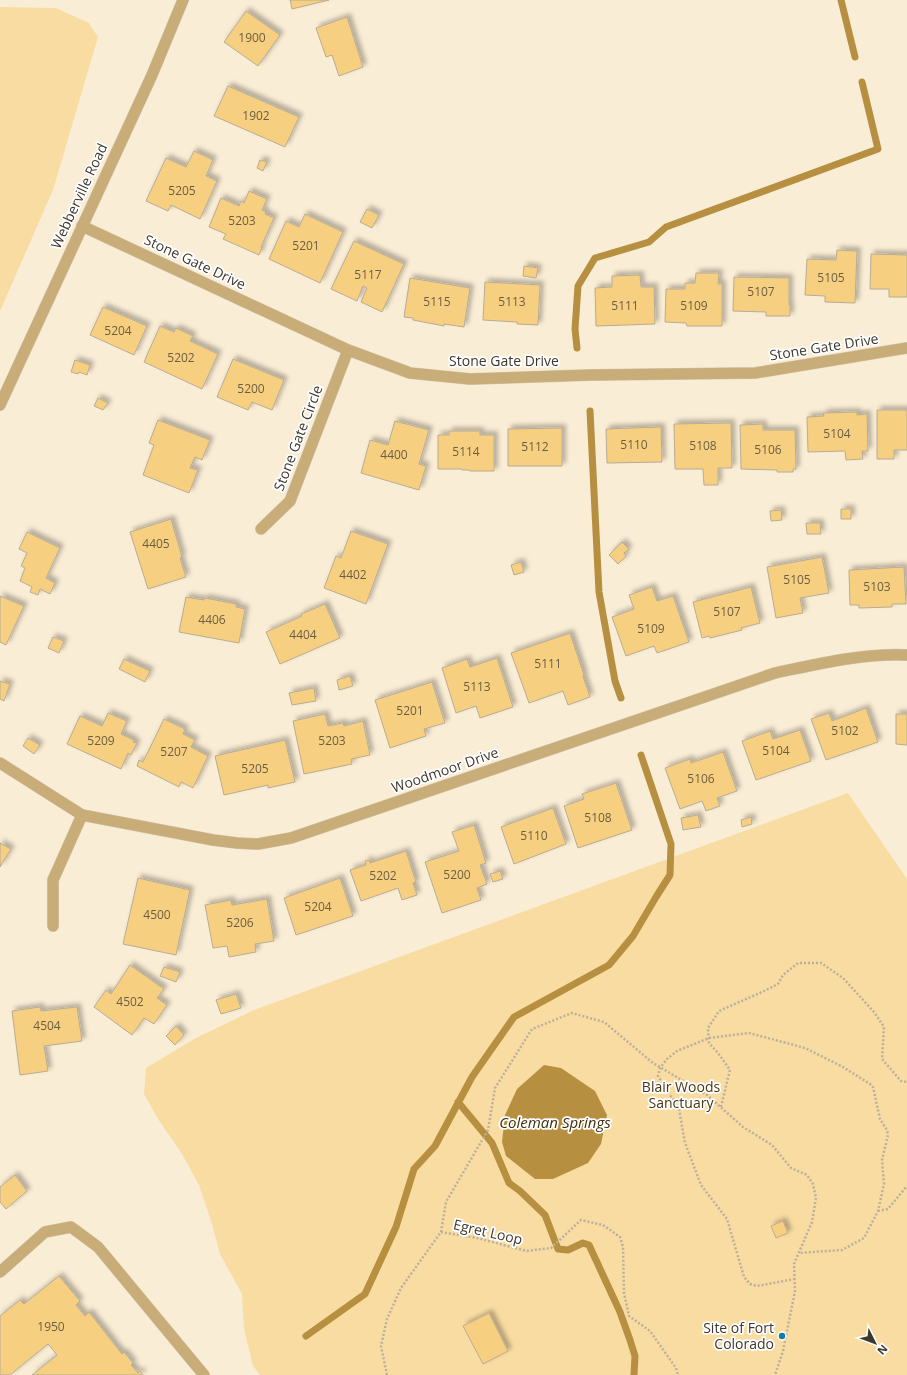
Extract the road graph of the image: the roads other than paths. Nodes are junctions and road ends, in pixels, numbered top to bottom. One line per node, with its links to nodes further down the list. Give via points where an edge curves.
1 (183, 0): 2 (street, Webberville Road, via 152,76)
2 (82, 226): 4 (street, Stone Gate Drive); 5 (street, Webberville Road)
3 (907, 348): 4 (street, Stone Gate Drive, via 755,373 470,379 410,373)
4 (348, 350): 6 (street, Stone Gate Circle, via 290,501)
5 (0, 405)
6 (261, 529)
7 (907, 655): 9 (street, Woodmoor Drive, via 890,654 834,661 775,673 291,838 258,844 237,843)
8 (0, 763): 9 (street, Woodmoor Drive)
9 (82, 815): 10 (street, via 53,880)
10 (53, 926)
11 (0, 1272): 12 (street, via 45,1232 71,1227 98,1247)
12 (204, 1375)

